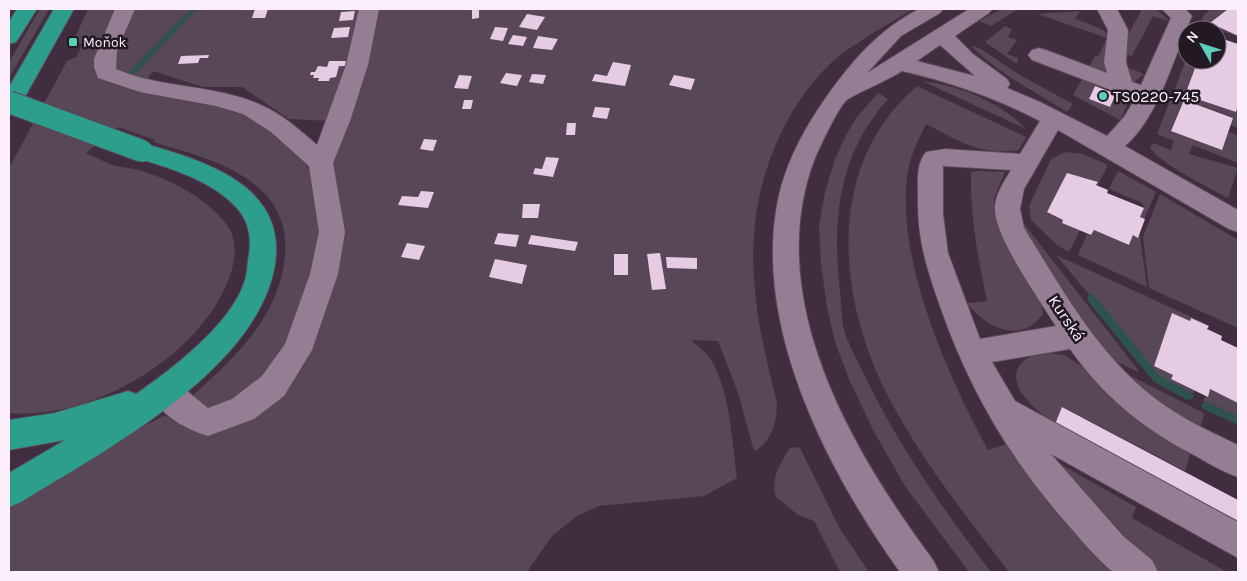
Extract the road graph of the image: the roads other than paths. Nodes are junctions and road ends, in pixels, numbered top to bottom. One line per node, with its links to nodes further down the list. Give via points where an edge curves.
1 (27, 9): 11 (highway)
2 (64, 9): 21 (highway)
3 (125, 9): 25 (street, via 103,64 106,73 251,110 292,136)
4 (369, 9): 25 (street, via 358,65)
5 (933, 9): 13 (street, via 895,32)
6 (953, 9): 12 (street, via 921,30 918,38)
7 (982, 9): 10 (street)
8 (1107, 9): 18 (street, via 1118,30 1115,62)
9 (1172, 9): 19 (street, via 1182,16)
10 (942, 34): 12 (street); 15 (street)
11 (9, 38)
12 (922, 46): 13 (street, via 894,46); 15 (street, via 944,49); 16 (street); 17 (street)
13 (874, 51): 20 (street)
14 (1039, 55): 18 (street)
15 (966, 59): 22 (street)
16 (898, 63): 17 (street); 20 (street)
17 (949, 75): 22 (street)
18 (1122, 86): 19 (street)
19 (1146, 95): 24 (street, via 1129,129)
20 (838, 96): 36 (street, via 808,145 792,190 786,242 790,292 804,356 834,432 884,521)
21 (9, 104): 30 (highway, bridge, via 191,168 239,195 260,223 265,256 250,302 217,345)
22 (1026, 104): 23 (street)
23 (1053, 118): 24 (street); 26 (street, Kurská)
24 (1108, 148): 27 (street)
25 (321, 163): 30 (street, via 332,232 324,274 297,350 273,386 243,409 208,422 187,413)
26 (1026, 163): 28 (street, Kurská, via 1008,198 1011,229); 29 (street, via 945,156 931,162 930,214 935,253)
27 (1238, 222)
28 (1078, 335): 29 (street); 33 (street, Kurská, via 1123,390 1141,406 1173,428)
29 (971, 353): 31 (street)
30 (165, 392): 32 (highway, via 75,423 31,434); 34 (highway, via 78,450)
31 (1001, 410): 35 (street); 37 (street, via 1021,442 1064,496 1110,548)
32 (9, 435)
33 (1238, 462)
34 (9, 490)
35 (1238, 541)
36 (921, 572)
37 (1140, 572)

